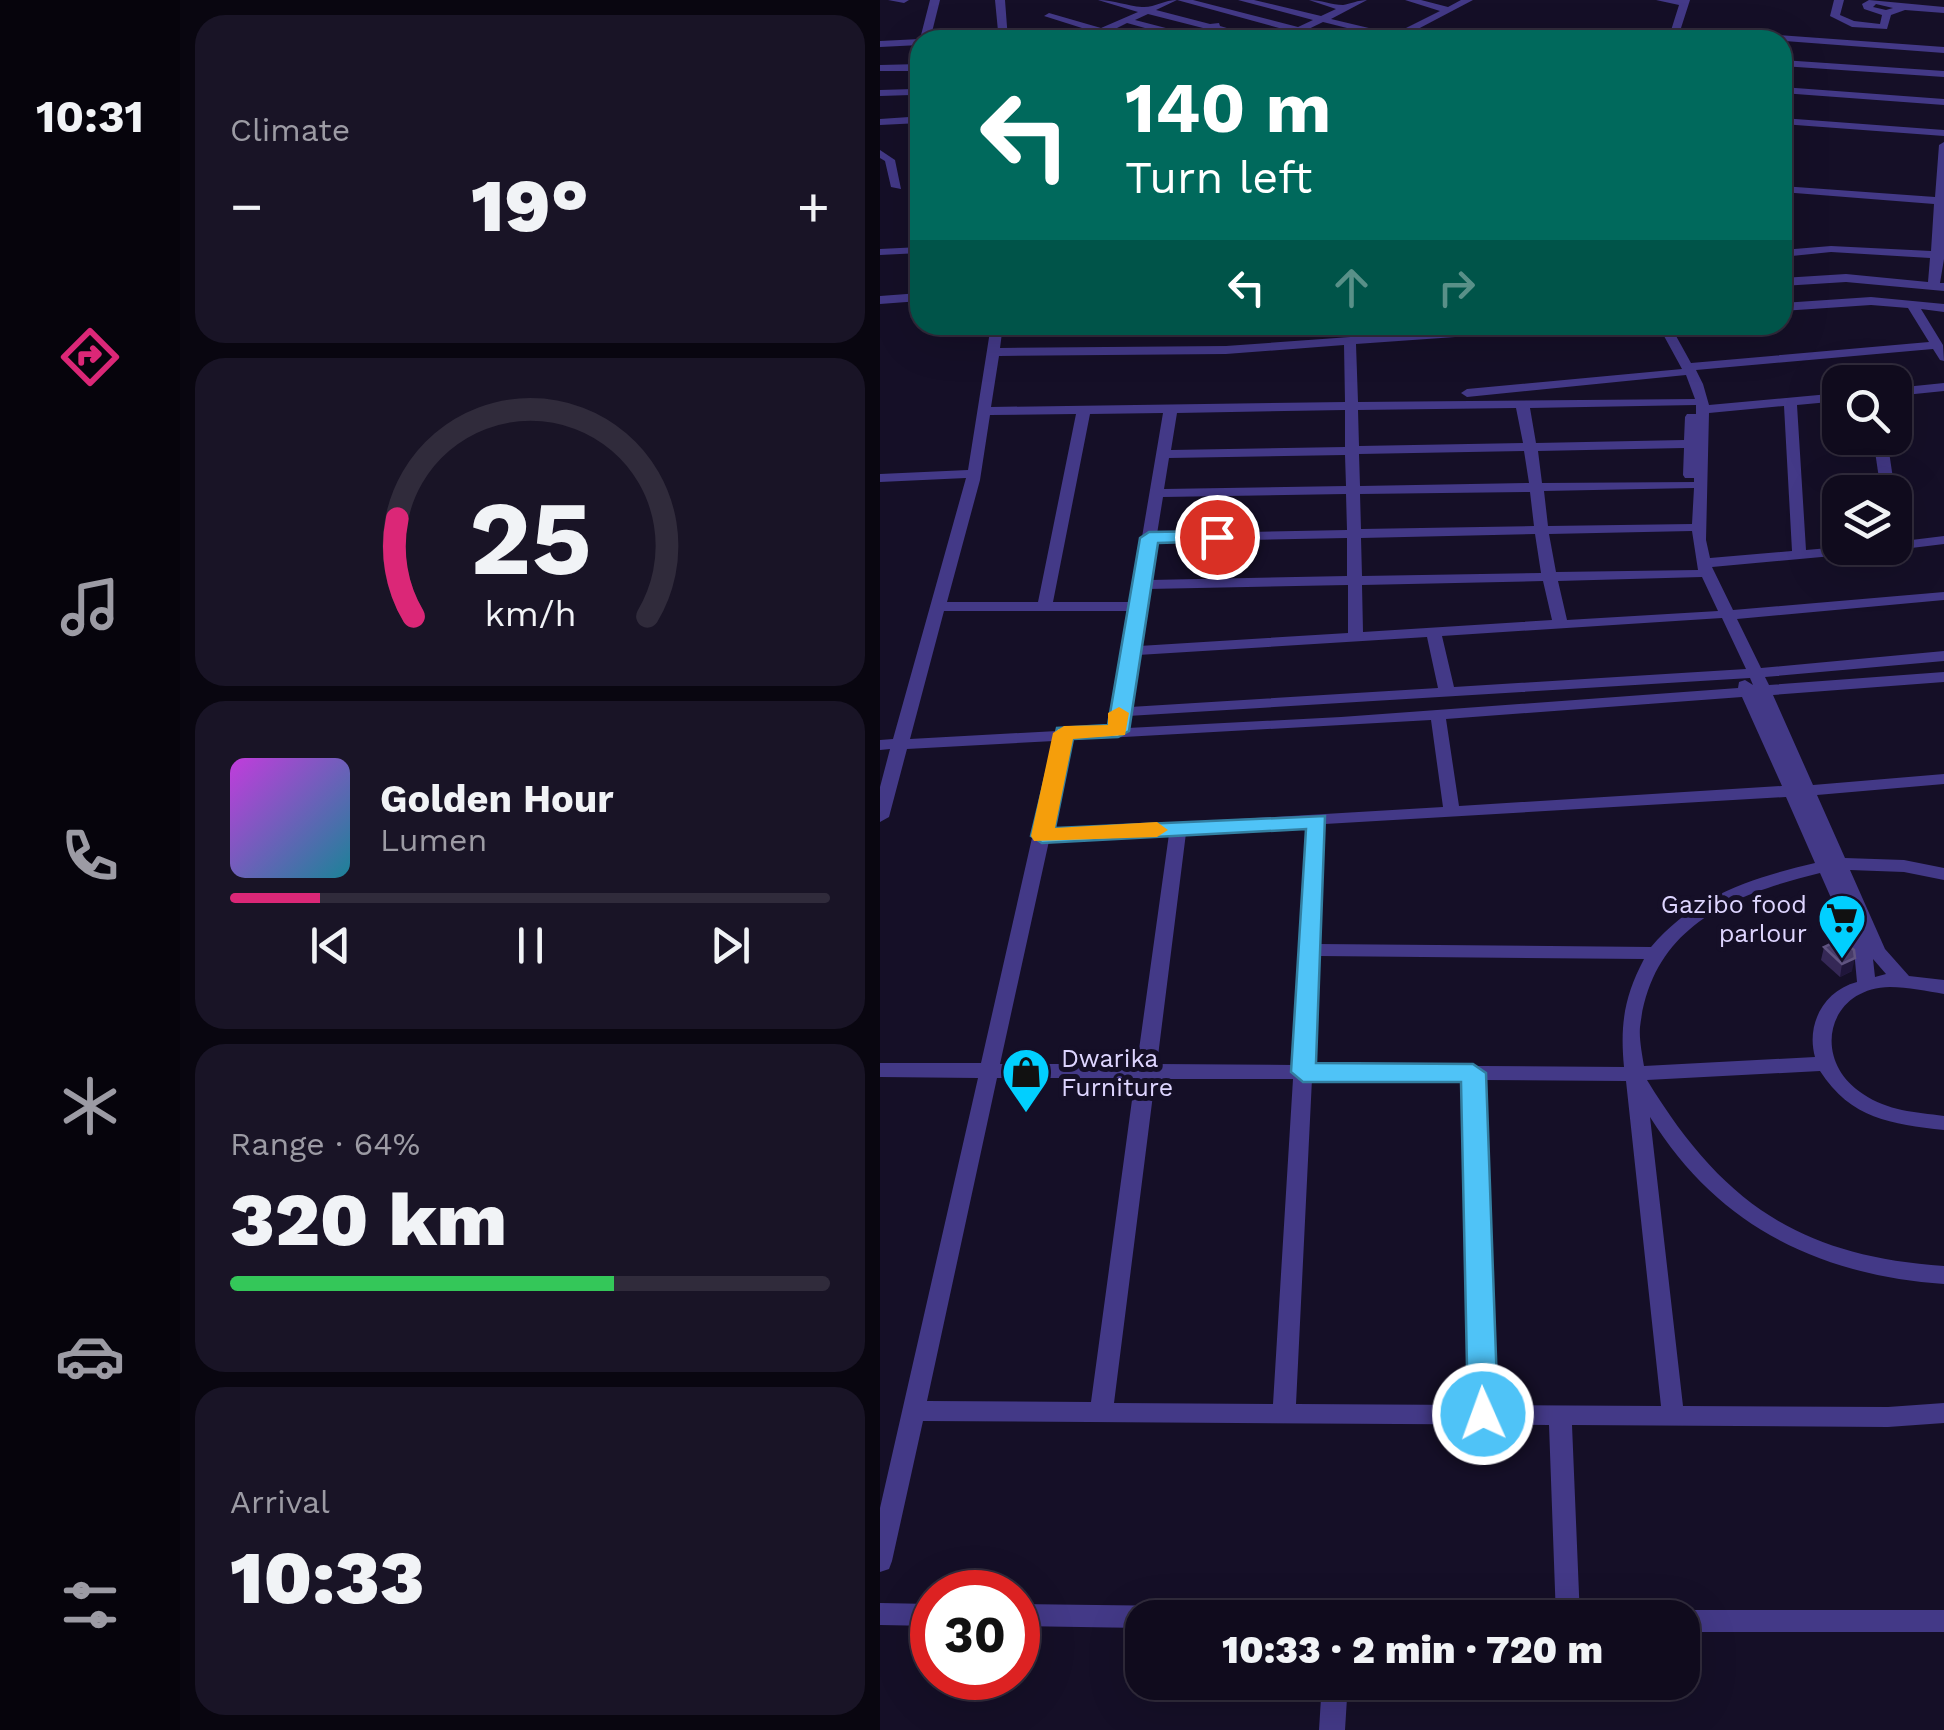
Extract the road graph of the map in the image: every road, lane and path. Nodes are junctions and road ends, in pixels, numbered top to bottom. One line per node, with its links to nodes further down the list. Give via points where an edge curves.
1 (894, 0): 2 (street)
2 (904, 0)
3 (935, 0): 31 (street)
4 (1000, 0): 32 (street)
5 (1103, 0): 19 (street)
6 (1182, 0): 25 (street)
7 (1243, 0): 15 (street)
8 (1314, 0): 22 (street)
9 (1362, 0): 22 (street)
10 (1410, 0): 23 (street)
11 (1468, 0): 23 (street)
12 (1660, 0): 16 (street)
13 (1890, 0): 18 (street); 21 (street)
14 (1167, 2): 19 (street)
15 (1266, 2): 25 (street); 27 (street)
16 (1684, 2): 41 (street)
17 (1839, 2): 18 (street); 29 (street, via 1838,19)
18 (1866, 5): 24 (street)
19 (1148, 6): 28 (street); 30 (street)
20 (1939, 6): 21 (street)
21 (1904, 7): 24 (street)
22 (1346, 8): 27 (street)
23 (1449, 10): 40 (street)
24 (1887, 13): 29 (street)
25 (1238, 14): 30 (street); 38 (street)
26 (1049, 16): 33 (street)
27 (1322, 19): 38 (street); 39 (street)
28 (1126, 20): 34 (street); 35 (street)
29 (1884, 26): 45 (street)
30 (1213, 27): 36 (street); 37 (street)
31 (927, 30)
32 (1002, 30)
33 (1090, 30)
34 (1112, 30)
35 (1160, 30)
36 (1208, 30)
37 (1225, 30)
38 (1299, 30)
39 (1360, 30)
40 (1410, 30)
41 (1676, 30)
42 (910, 41): 44 (street)
43 (1792, 41): 45 (street)
44 (880, 44)
45 (1881, 46): 46 (street); 50 (street)
46 (1944, 50)
47 (1792, 64): 50 (street)
48 (910, 67): 49 (street)
49 (880, 68)
50 (1875, 70): 51 (street); 55 (street)
51 (1944, 74)
52 (1792, 91): 55 (street)
53 (910, 92): 54 (street)
54 (880, 94)
55 (1874, 97): 56 (street); 60 (street)
56 (1944, 102)
57 (910, 120): 58 (street)
58 (880, 122)
59 (1792, 122): 60 (street)
60 (1872, 128): 61 (street)
61 (1944, 133)
62 (1944, 145): 64 (street)
63 (880, 153): 65 (street, via 890,160)
64 (1943, 167): 67 (street)
65 (898, 187)
66 (1792, 190): 67 (street)
67 (1940, 201): 71 (street)
68 (910, 250): 69 (street)
69 (880, 252)
70 (1792, 253): 71 (street)
71 (1940, 255): 73 (street)
72 (1792, 281): 73 (street, via 1846,278)
73 (1939, 286)
74 (910, 298): 75 (street)
75 (880, 300)
76 (1912, 305): 77 (street); 78 (street); 84 (street)
77 (1792, 306)
78 (1944, 308)
79 (996, 335): 85 (street)
80 (1440, 335): 83 (street)
81 (1661, 335): 86 (street)
82 (1668, 335): 86 (street)
83 (1350, 342): 85 (street); 92 (street)
84 (1940, 351): 86 (street)
85 (994, 352): 96 (street)
86 (1684, 370): 92 (street); 93 (street, via 1698,384)
87 (1944, 387): 88 (street)
88 (1912, 390)
89 (1822, 399): 90 (street)
90 (1790, 402): 93 (street); 114 (street)
91 (1522, 403): 92 (street); 93 (street); 98 (street)
92 (1348, 404): 94 (street); 99 (street)
93 (1698, 406): 97 (street); 115 (street)
94 (1171, 407): 95 (street); 100 (street)
95 (1084, 409): 96 (street); 120 (street)
96 (985, 411): 101 (street)
97 (1689, 444): 98 (street); 103 (street)
98 (1532, 446): 99 (street); 104 (street)
99 (1355, 450): 100 (street); 105 (street)
100 (1167, 454): 106 (street)
101 (974, 474): 102 (street); 122 (street)
102 (880, 478)
103 (1690, 485): 104 (street); 107 (street)
104 (1535, 487): 105 (street); 108 (street)
105 (1352, 490): 106 (street); 109 (street)
106 (1157, 493): 110 (street)
107 (1689, 527): 108 (street); 115 (street)
108 (1542, 530): 109 (street); 116 (street)
109 (1353, 534): 110 (street); 117 (street)
110 (1149, 538): 118 (street)
111 (1944, 540): 112 (street)
112 (1912, 543)
113 (1822, 552): 114 (street)
114 (1799, 554): 115 (street)
115 (1700, 568): 116 (street); 123 (street)
116 (1546, 578): 117 (street); 124 (street)
117 (1354, 583): 118 (street); 126 (street)
118 (1141, 585): 121 (street)
119 (1944, 596): 123 (street)
120 (1044, 606): 121 (street); 122 (street)
121 (1137, 606): 127 (street)
122 (939, 607): 137 (street)
123 (1722, 615): 124 (street); 129 (street)
124 (1561, 625): 125 (street)
125 (1434, 634): 126 (street); 131 (street)
126 (1356, 639): 127 (street)
127 (1130, 650): 133 (street)
128 (1944, 656): 129 (street)
129 (1748, 674): 131 (street); 132 (street)
130 (1944, 677): 132 (street)
131 (1448, 692): 133 (street)
132 (1754, 694): 134 (street); 140 (street)
133 (1119, 712): 135 (street)
134 (1438, 716): 135 (street); 141 (street)
135 (1118, 731): 136 (street)
136 (1064, 733): 137 (street); 145 (street)
137 (908, 741): 138 (street); 142 (street)
138 (880, 742)
139 (1944, 779): 140 (street)
140 (1798, 791): 141 (street); 146 (street)
141 (1452, 814): 143 (street)
142 (880, 817)
143 (1317, 821): 144 (street); 148 (street)
144 (1178, 828): 145 (street); 156 (street)
145 (1042, 836): 155 (street)
146 (1832, 865): 147 (street); 149 (street, via 1715,901 1678,928); 150 (street, via 1877,952); 151 (street, via 1863,950)
147 (1944, 874)
148 (1310, 950): 149 (street); 157 (street)
149 (1659, 954): 159 (street, via 1645,973 1630,1029)
150 (1901, 979): 151 (street); 152 (street)
151 (1866, 984): 153 (street, via 1826,1010 1817,1038)
152 (1944, 987)
153 (1822, 1064): 159 (street); 160 (street, via 1876,1111)
154 (880, 1070): 155 (street)
155 (991, 1071): 156 (street); 163 (street)
156 (1146, 1072): 157 (street); 164 (street)
157 (1303, 1072): 158 (street); 166 (street)
158 (1473, 1073): 159 (street); 167 (street)
159 (1633, 1074): 162 (street, via 1682,1151 1750,1214 1832,1255); 169 (street)
160 (1936, 1123): 161 (street)
161 (1944, 1143)
162 (1944, 1275)
163 (914, 1412): 164 (street); 170 (street)
164 (1101, 1412): 166 (street)
165 (1944, 1413): 169 (street)
166 (1284, 1414): 167 (street)
167 (1483, 1414): 168 (street)
168 (1560, 1415): 169 (street); 171 (street)
169 (1673, 1416)
170 (880, 1561)
171 (1567, 1600)
172 (880, 1614): 173 (street)
173 (910, 1615)
174 (1040, 1616): 175 (street)
175 (1125, 1617)
176 (1700, 1621): 177 (street)
177 (1944, 1622)
178 (1334, 1700): 179 (street)
179 (1332, 1730)

